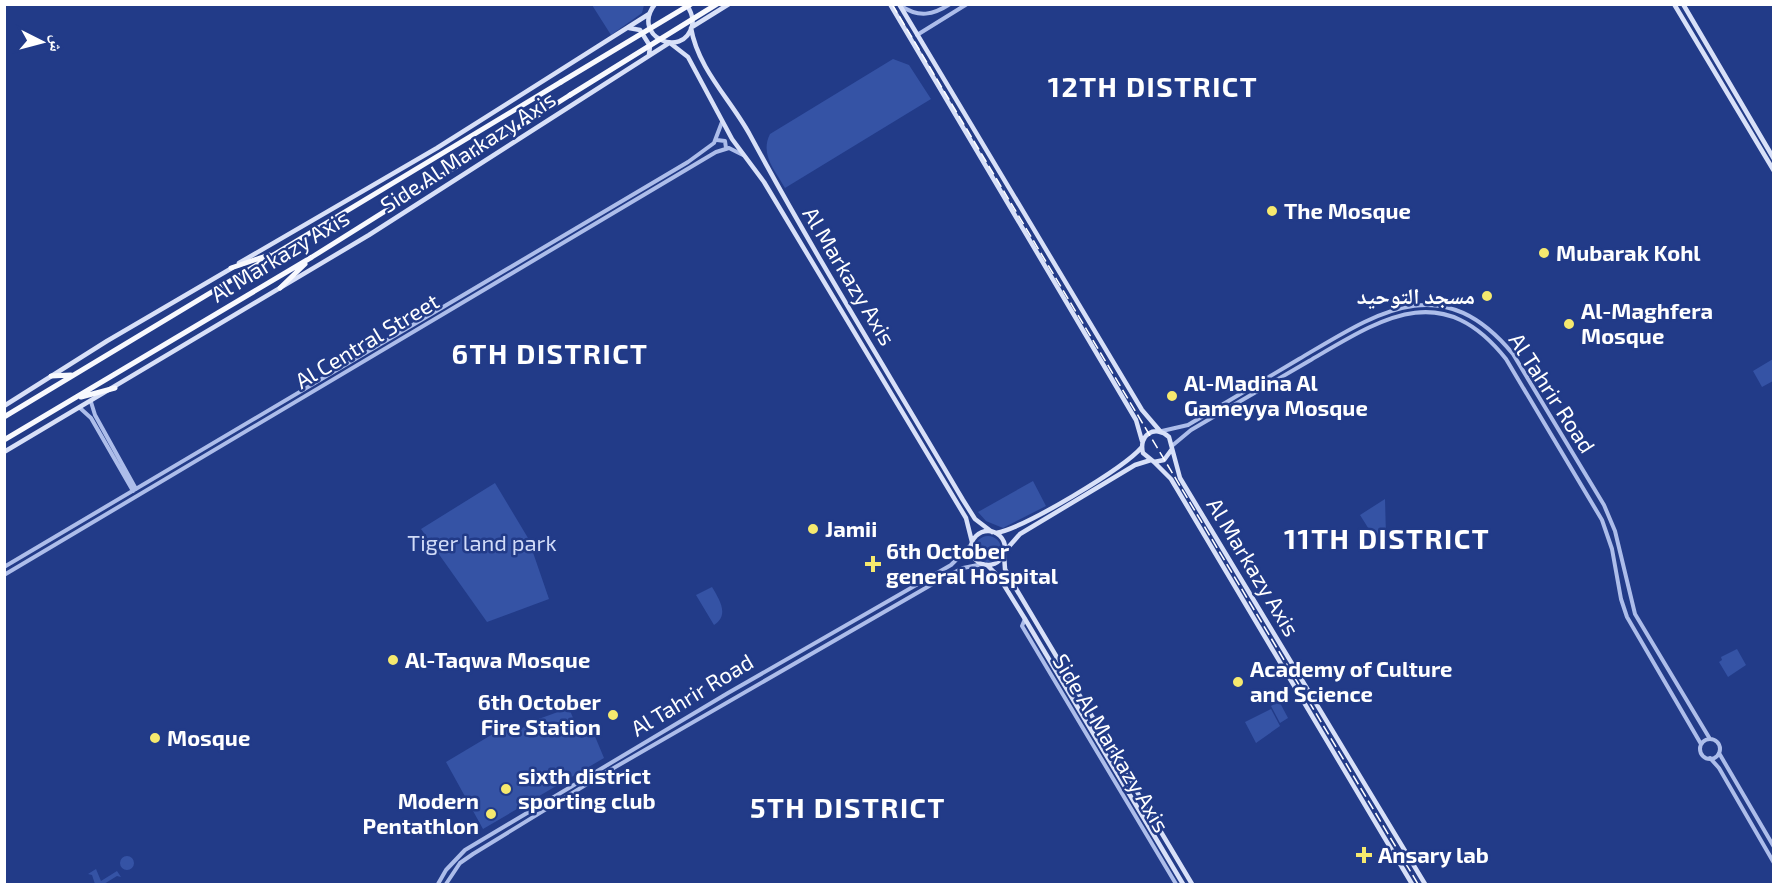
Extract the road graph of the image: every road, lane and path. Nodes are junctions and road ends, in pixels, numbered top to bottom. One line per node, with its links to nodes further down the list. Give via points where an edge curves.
1 (655, 4): 12 (main road)
2 (686, 4): 14 (main road, Al Markazy Axis)
3 (691, 4): 29 (highway, Al Markazy Axis, bridge)
4 (729, 4): 11 (main road, Side Al Markazy Axis)
5 (890, 4): 26 (main road)
6 (899, 4): 7 (street, via 924,15); 15 (main road)
7 (950, 4)
8 (967, 4): 15 (street)
9 (1674, 4): 25 (main road)
10 (1683, 4): 24 (main road)
11 (717, 6): 14 (main road, Side Al Markazy Axis); 31 (highway, Al Markazy Axis, bridge)
12 (650, 14): 13 (main road, Side Al Markazy Axis); 16 (main road, Al Markazy Axis, via 652,33)
13 (629, 28): 17 (main road, via 640,30 650,46); 32 (main road, Side Al Markazy Axis, via 436,148)
14 (692, 28): 16 (main road, Side Al Markazy Axis, via 685,38); 18 (main road, Al Markazy Axis)
15 (917, 35): 52 (main road)
16 (670, 43): 17 (main road, Side Al Markazy Axis); 19 (main road, Al Markazy Axis, via 682,50)
17 (649, 55): 35 (main road, Side Al Markazy Axis, via 413,208)
18 (702, 59): 19 (main road); 38 (main road, Al Markazy Axis)
19 (692, 65): 20 (main road, Al Markazy Axis)
20 (722, 118): 21 (street); 23 (main road, Al Markazy Axis)
21 (716, 140): 22 (street, via 725,141); 60 (street, Al Central Street, via 688,162)
22 (726, 148): 23 (street); 68 (street, Al Central Street)
23 (747, 158): 39 (main road, Al Markazy Axis)
24 (1773, 159)
25 (1773, 171)
26 (996, 185): 27 (main road); 28 (main road)
27 (990, 190)
28 (1032, 246): 30 (main road); 33 (main road)
29 (282, 250): 32 (highway); 42 (highway, Al Markazy Axis)
30 (1026, 250)
31 (312, 257): 35 (highway); 45 (highway, Al Markazy Axis)
32 (231, 268): 43 (main road, Side Al Markazy Axis)
33 (1050, 276): 34 (main road); 36 (main road)
34 (1044, 279)
35 (280, 288): 44 (main road, Side Al Markazy Axis)
36 (1073, 315): 37 (main road); 54 (main road, via 1136,420)
37 (1068, 318)
38 (858, 323): 39 (main road); 40 (main road, Al Markazy Axis)
39 (851, 328): 41 (main road, Al Markazy Axis)
40 (866, 338): 41 (main road); 51 (main road, Al Markazy Axis)
41 (859, 341): 62 (main road, Al Markazy Axis, via 966,518)
42 (73, 375): 43 (highway); 49 (highway, Al Markazy Axis)
43 (51, 376): 47 (main road, Side Al Markazy Axis)
44 (115, 388): 45 (highway); 46 (main road, Side Al Markazy Axis)
45 (74, 399): 53 (highway, Al Markazy Axis)
46 (91, 402): 48 (main road, Side Al Markazy Axis); 60 (street)
47 (4, 405)
48 (80, 408): 56 (main road, Side Al Markazy Axis); 60 (street, via 91,418)
49 (4, 417)
50 (927, 426): 51 (main road)
51 (921, 430): 61 (main road, Al Markazy Axis, via 972,515)
52 (1161, 431): 54 (main road, via 1150,432); 55 (main road, via 1169,436); 70 (street, Al Tahrir Road, via 1188,425 1375,315 1418,304 1454,310 1497,337 1520,364 1610,517)
53 (4, 440)
54 (1142, 445): 57 (main road, via 1145,456); 58 (main road, via 1127,461)
55 (1172, 447): 57 (main road, via 1167,458); 89 (street, Al Tahrir Road, via 1191,430 1384,319 1411,312 1451,316 1470,326 1500,352 1596,509 1612,549 1624,609); 103 (main road, Al Markazy Axis, via 1180,478)
56 (4, 452)
57 (1152, 461): 59 (main road, via 1138,464); 107 (main road, Al Markazy Axis, via 1171,479)
58 (1093, 482): 59 (main road); 61 (main road, via 1017,526)
59 (1096, 488): 63 (main road, via 1020,534)
60 (135, 490): 66 (street, Al Central Street)
61 (994, 532): 62 (main road, via 980,533); 63 (main road, via 1004,542)
62 (972, 543): 64 (street, Al Tahrir Road); 65 (main road, via 973,555)
63 (1004, 553): 65 (main road, via 997,562); 71 (main road, via 1006,572)
64 (958, 560): 67 (street, via 963,564); 74 (street, Al Tahrir Road)
65 (985, 565): 67 (street, Al Tahrir Road); 73 (main road, via 997,574)
66 (4, 567)
67 (961, 569): 83 (street, Al Tahrir Road)
68 (4, 575)
69 (1631, 579): 70 (street)
70 (1625, 580): 81 (street, Al Tahrir Road, via 1635,614)
71 (1026, 605): 73 (main road); 78 (main road)
72 (862, 610): 74 (street)
73 (1019, 610): 75 (main road)
74 (858, 617): 77 (street, Al Tahrir Road)
75 (1025, 619): 86 (street, Side Al Markazy Axis, via 1022,626); 87 (main road)
76 (783, 655): 77 (street)
77 (779, 663): 82 (street, Al Tahrir Road)
78 (1061, 664): 79 (main road); 92 (main road)
79 (1071, 668)
80 (1676, 670): 81 (street)
81 (1670, 674): 88 (street, Al Tahrir Road)
82 (740, 685): 83 (street); 84 (street, Al Tahrir Road)
83 (742, 692): 85 (street, Al Tahrir Road)
84 (728, 693): 85 (street); 95 (street, Al Tahrir Road)
85 (731, 699): 96 (street, Al Tahrir Road)
86 (1077, 719): 87 (main road); 114 (street, Side Al Markazy Axis)
87 (1084, 720): 94 (main road)
88 (1710, 739): 89 (street); 91 (street, via 1719,744)
89 (1701, 744): 93 (street, via 1702,755)
90 (1121, 752): 92 (main road)
91 (1719, 753): 93 (street); 106 (street)
92 (1115, 755): 94 (main road); 99 (main road)
93 (1710, 758): 110 (street)
94 (1108, 759): 100 (main road)
95 (556, 794): 96 (street); 97 (street, Al Tahrir Road)
96 (561, 800): 98 (street, Al Tahrir Road)
97 (545, 801): 98 (street); 104 (street, Al Tahrir Road)
98 (549, 808): 108 (street, Al Tahrir Road)
99 (1150, 814): 100 (main road, via 1152,822); 101 (main road)
100 (1146, 823): 105 (main road)
101 (1162, 834): 105 (main road, via 1157,836); 116 (main road, via 1170,840)
102 (472, 841): 104 (street)
103 (1399, 841): 107 (main road); 117 (main road, Al Markazy Axis)
104 (478, 842): 112 (street, Al Tahrir Road, via 455,858)
105 (1158, 844): 115 (main road)
106 (1773, 847)
107 (1390, 848): 111 (main road, Al Markazy Axis)
108 (473, 854): 109 (street); 113 (street, Al Tahrir Road, via 460,863)
109 (480, 855)
110 (1773, 863)
111 (1408, 882)
112 (438, 885)
113 (446, 885)
114 (1176, 885)
115 (1183, 885)
116 (1192, 885)
117 (1425, 885)

